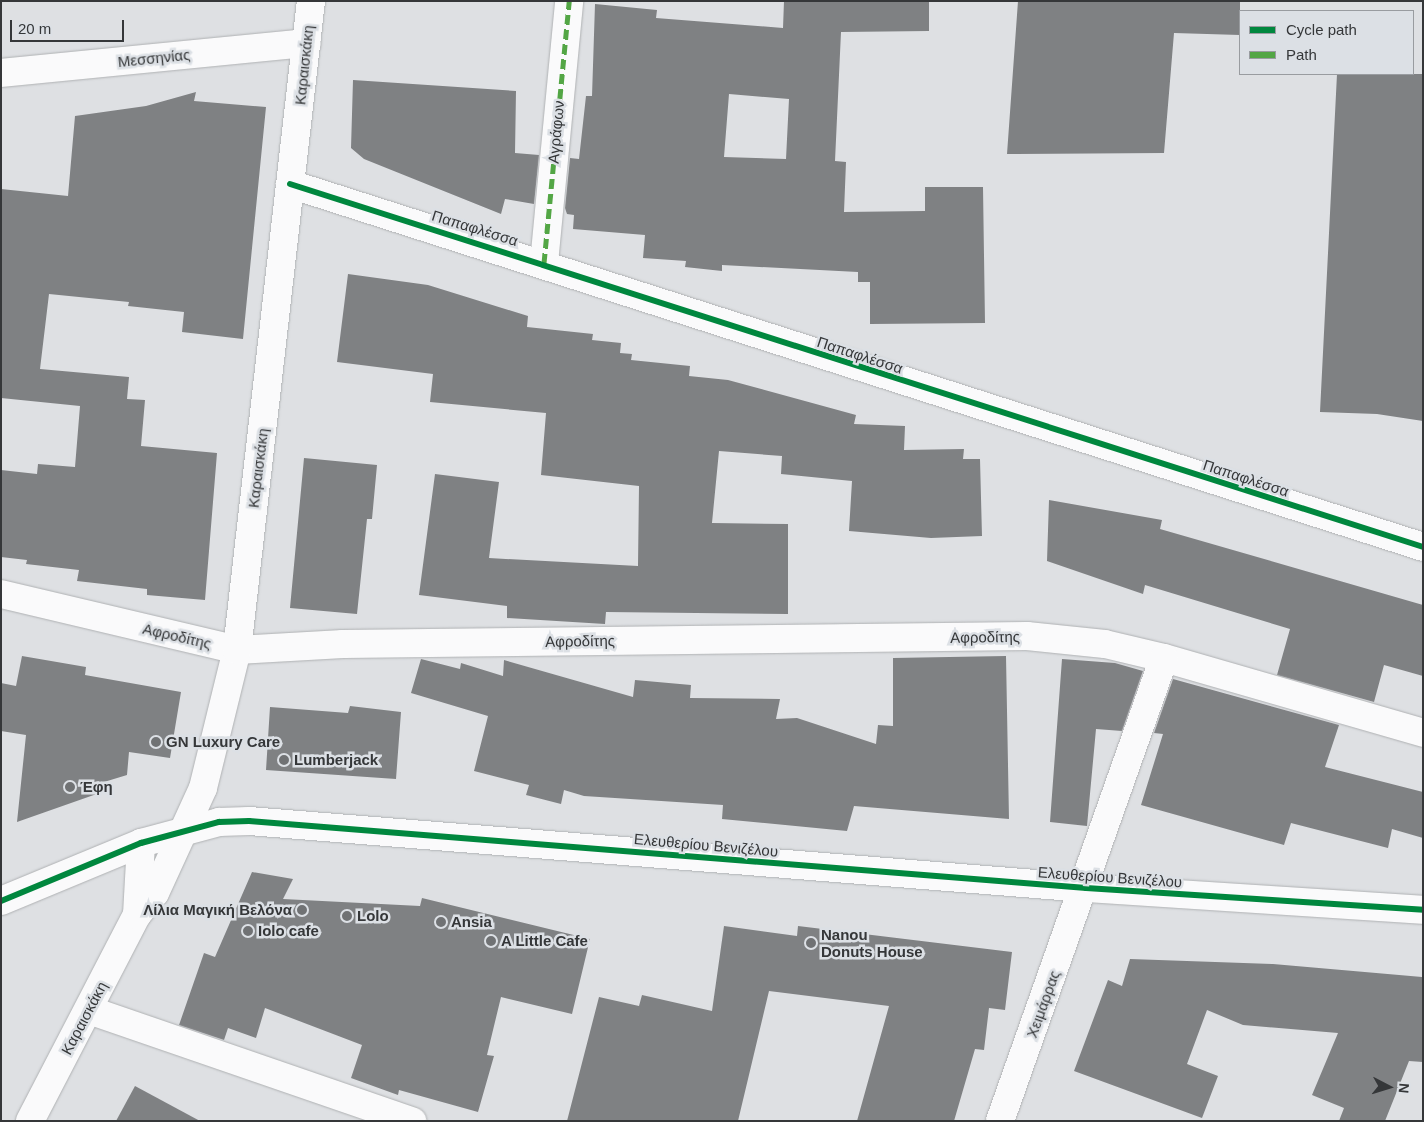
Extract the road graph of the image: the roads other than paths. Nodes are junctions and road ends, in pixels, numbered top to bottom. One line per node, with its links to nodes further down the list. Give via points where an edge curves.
1 (311, 1): 3 (street, Καραισκάκη)
2 (569, 1): 6 (street, Αγράφων)
3 (306, 43): 4 (street, Μεσσηνίας); 5 (street, Καραισκάκη)
4 (1, 73)
5 (290, 184): 6 (street, Παπαφλέσσα); 9 (street, Καραισκάκη)
6 (544, 263): 7 (street, Παπαφλέσσα, via 735,328)
7 (1423, 547)
8 (1, 594): 9 (street, Αφροδίτης)
9 (237, 650): 10 (street, Αφροδίτης, via 343,644 1027,636 1105,644); 12 (street, Καραισκάκη, via 203,788)
10 (1164, 658): 11 (street, Αφροδίτης); 14 (street, Χειμάρρας)
11 (1423, 733)
12 (185, 829): 13 (street, Ελευθερίου Βενιζέλου); 14 (street, Ελευθερίου Βενιζέλου, via 249,821); 17 (street, Καραισκάκη, via 155,893)
13 (141, 843): 15 (street, Ελευθερίου Βενιζέλου); 17 (street, Καραισκάκη)
14 (1086, 888): 16 (street, Ελευθερίου Βενιζέλου); 21 (street, Χειμάρρας)
15 (1, 902)
16 (1423, 910)
17 (137, 915): 18 (street, Καραισκάκη)
18 (89, 1010): 19 (street, Καραισκάκη); 20 (street)
19 (30, 1121)
20 (412, 1121)
21 (1000, 1121)

